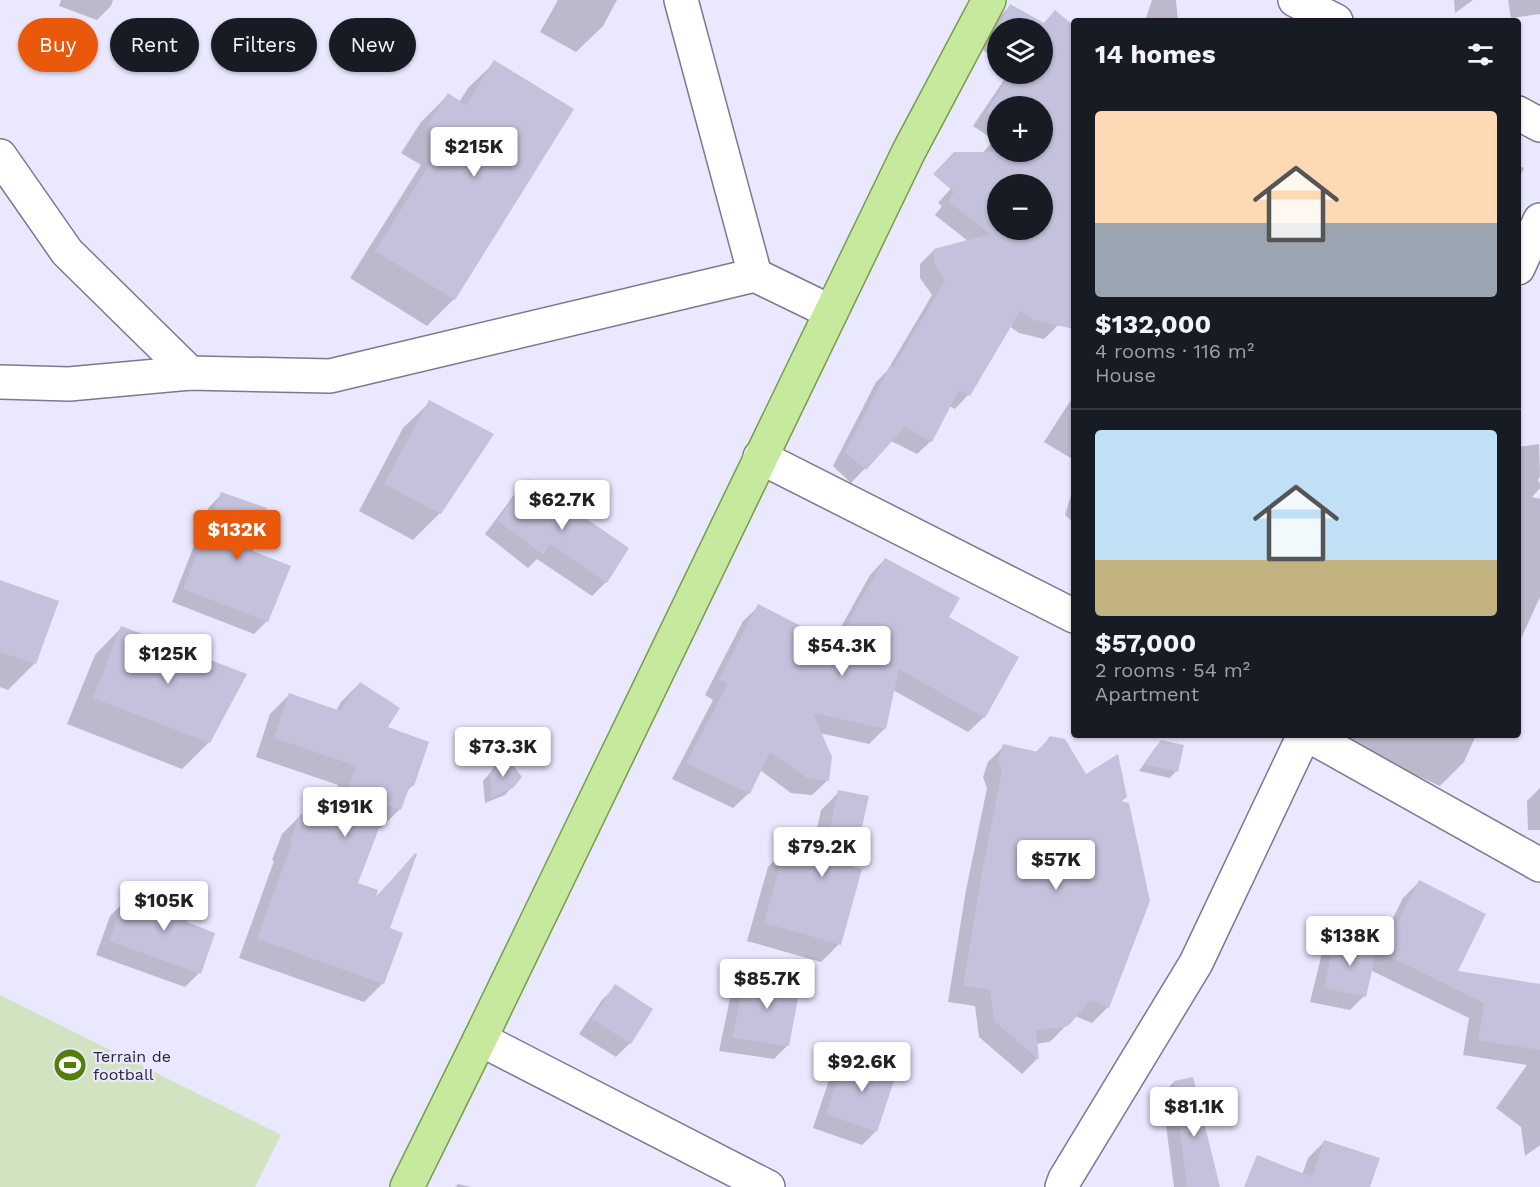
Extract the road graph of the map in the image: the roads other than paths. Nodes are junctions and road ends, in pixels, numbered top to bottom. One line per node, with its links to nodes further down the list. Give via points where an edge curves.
1 (681, 0): 10 (street)
2 (989, 0): 11 (main road, via 909,151)
3 (1295, 0): 4 (street)
4 (1330, 18)
5 (1521, 114): 6 (street)
6 (1540, 124)
7 (0, 156): 12 (street, via 67,252)
8 (1540, 220): 9 (street)
9 (1521, 261)
10 (755, 274): 11 (street); 12 (street, via 330,376)
11 (831, 312): 14 (main road)
12 (190, 373): 13 (street, via 69,384)
13 (0, 382)
14 (760, 458): 15 (street); 19 (main road)
15 (1071, 614)
16 (1305, 738): 22 (street, via 1197,963)
17 (1311, 738): 18 (street)
18 (1540, 865)
19 (480, 1039): 20 (main road); 21 (street)
20 (407, 1187)
21 (768, 1187)
22 (1062, 1187)

